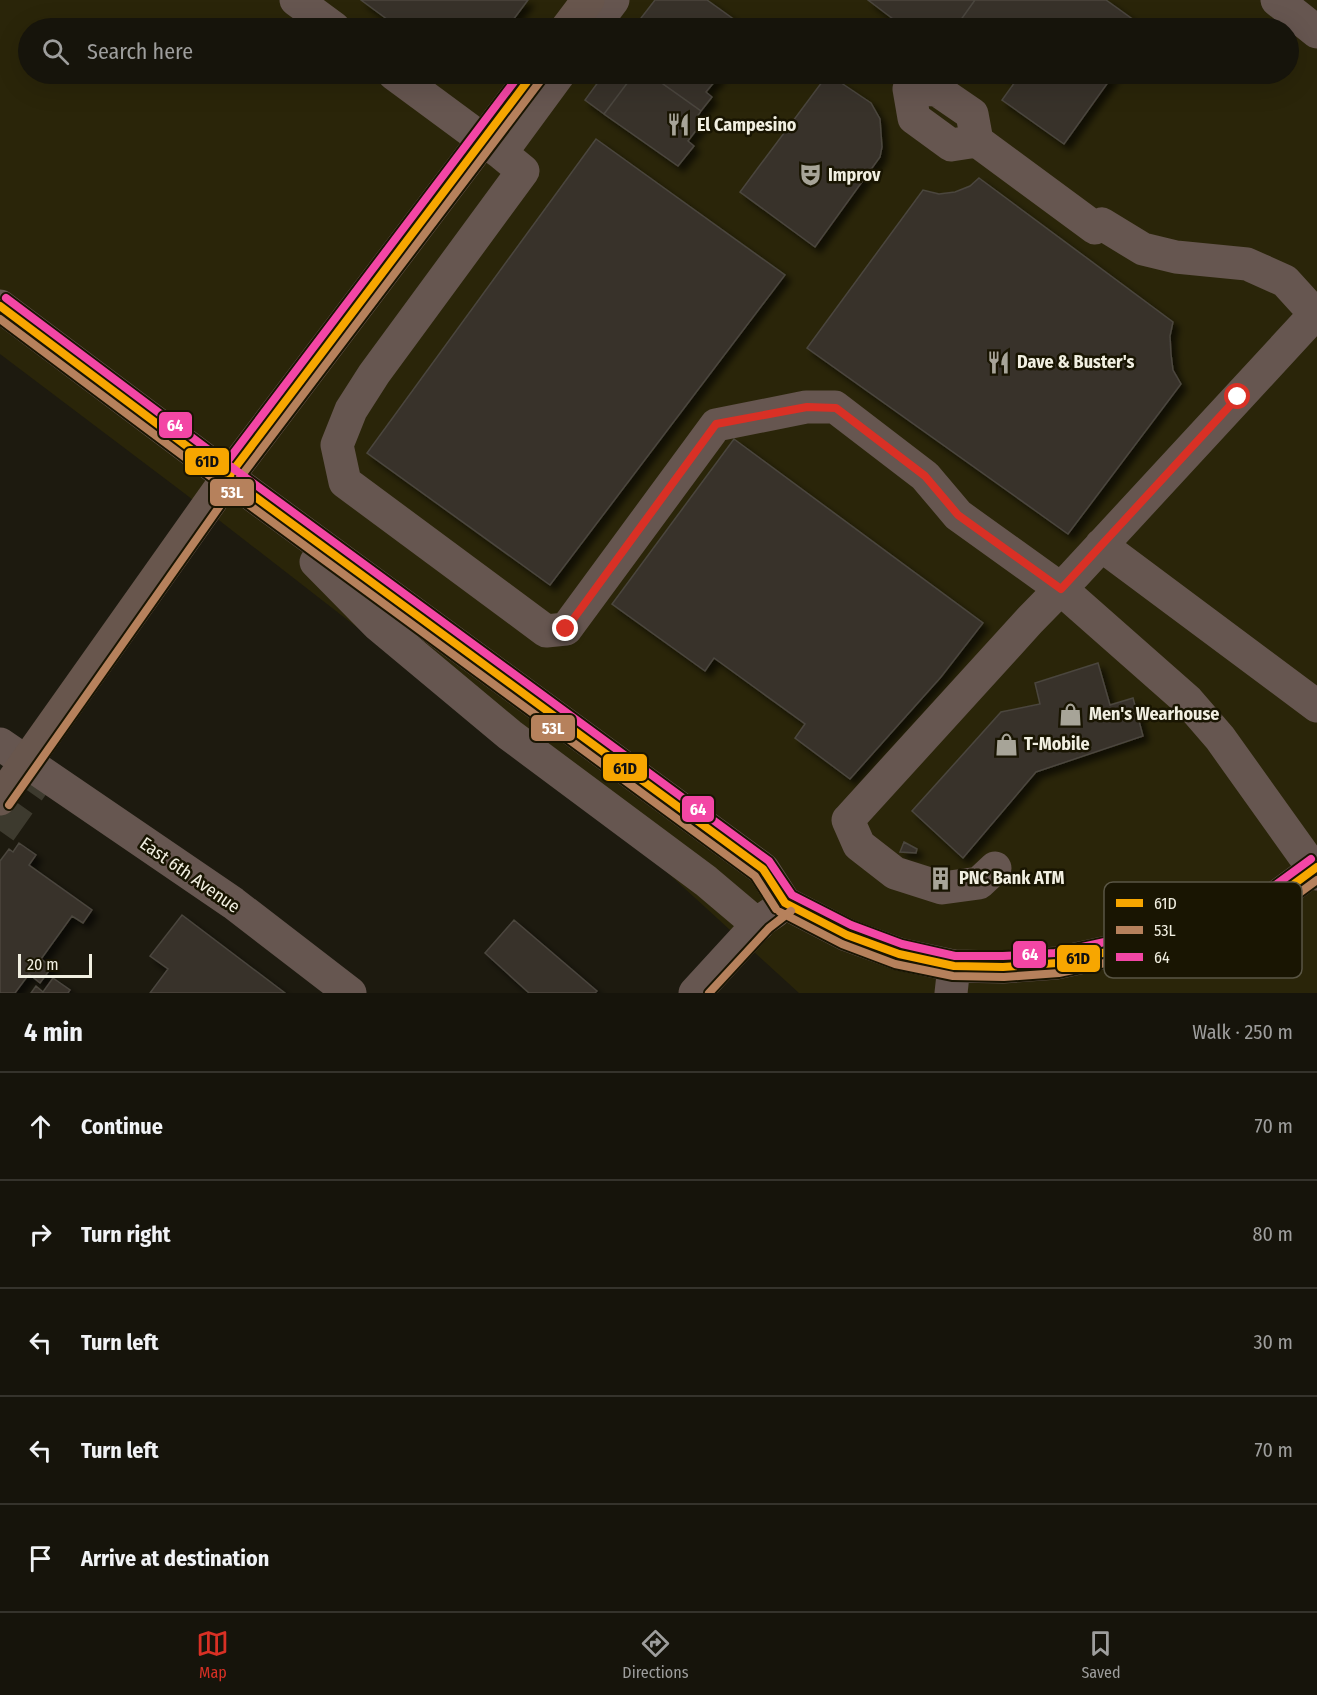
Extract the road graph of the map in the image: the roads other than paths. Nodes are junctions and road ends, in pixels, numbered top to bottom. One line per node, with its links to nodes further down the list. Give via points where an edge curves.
1 (296, 0): 5 (street)
2 (588, 0): 6 (main road)
3 (613, 0): 7 (street)
4 (1277, 0): 8 (street)
5 (320, 18)
6 (574, 18)
7 (600, 18)
8 (1317, 32)
9 (408, 84): 13 (street)
10 (525, 84): 16 (main road, bridge)
11 (552, 84): 13 (street)
12 (977, 141): 15 (street, via 1095,228 1102,224 1143,249 1176,257 1247,264 1285,280)
13 (501, 153): 19 (street, via 523,171 351,410 337,445 345,482 546,631 566,629 716,424 807,407 836,408 925,476 958,515)
14 (0, 306): 16 (street)
15 (1316, 313): 17 (street)
16 (228, 477): 22 (main road, bridge); 28 (street, via 763,869)
17 (1101, 545): 19 (street); 20 (street)
18 (316, 562): 29 (street, via 377,624 510,735 706,881)
19 (1061, 589): 23 (street); 26 (street, via 1188,701 1220,738)
20 (1317, 706)
21 (12, 753): 32 (street, East 6th Avenue, via 233,903)
22 (0, 799)
23 (848, 820): 24 (street, via 931,865); 25 (street, via 859,845 895,873 942,888 979,883)
24 (963, 863)
25 (995, 868)
26 (1316, 870): 27 (street)
27 (1298, 882)
28 (785, 903): 29 (street); 31 (street)
29 (758, 925): 33 (street)
30 (1104, 953): 31 (street, via 1057,963 1002,967)
31 (953, 979)
32 (351, 993)
33 (695, 993)

